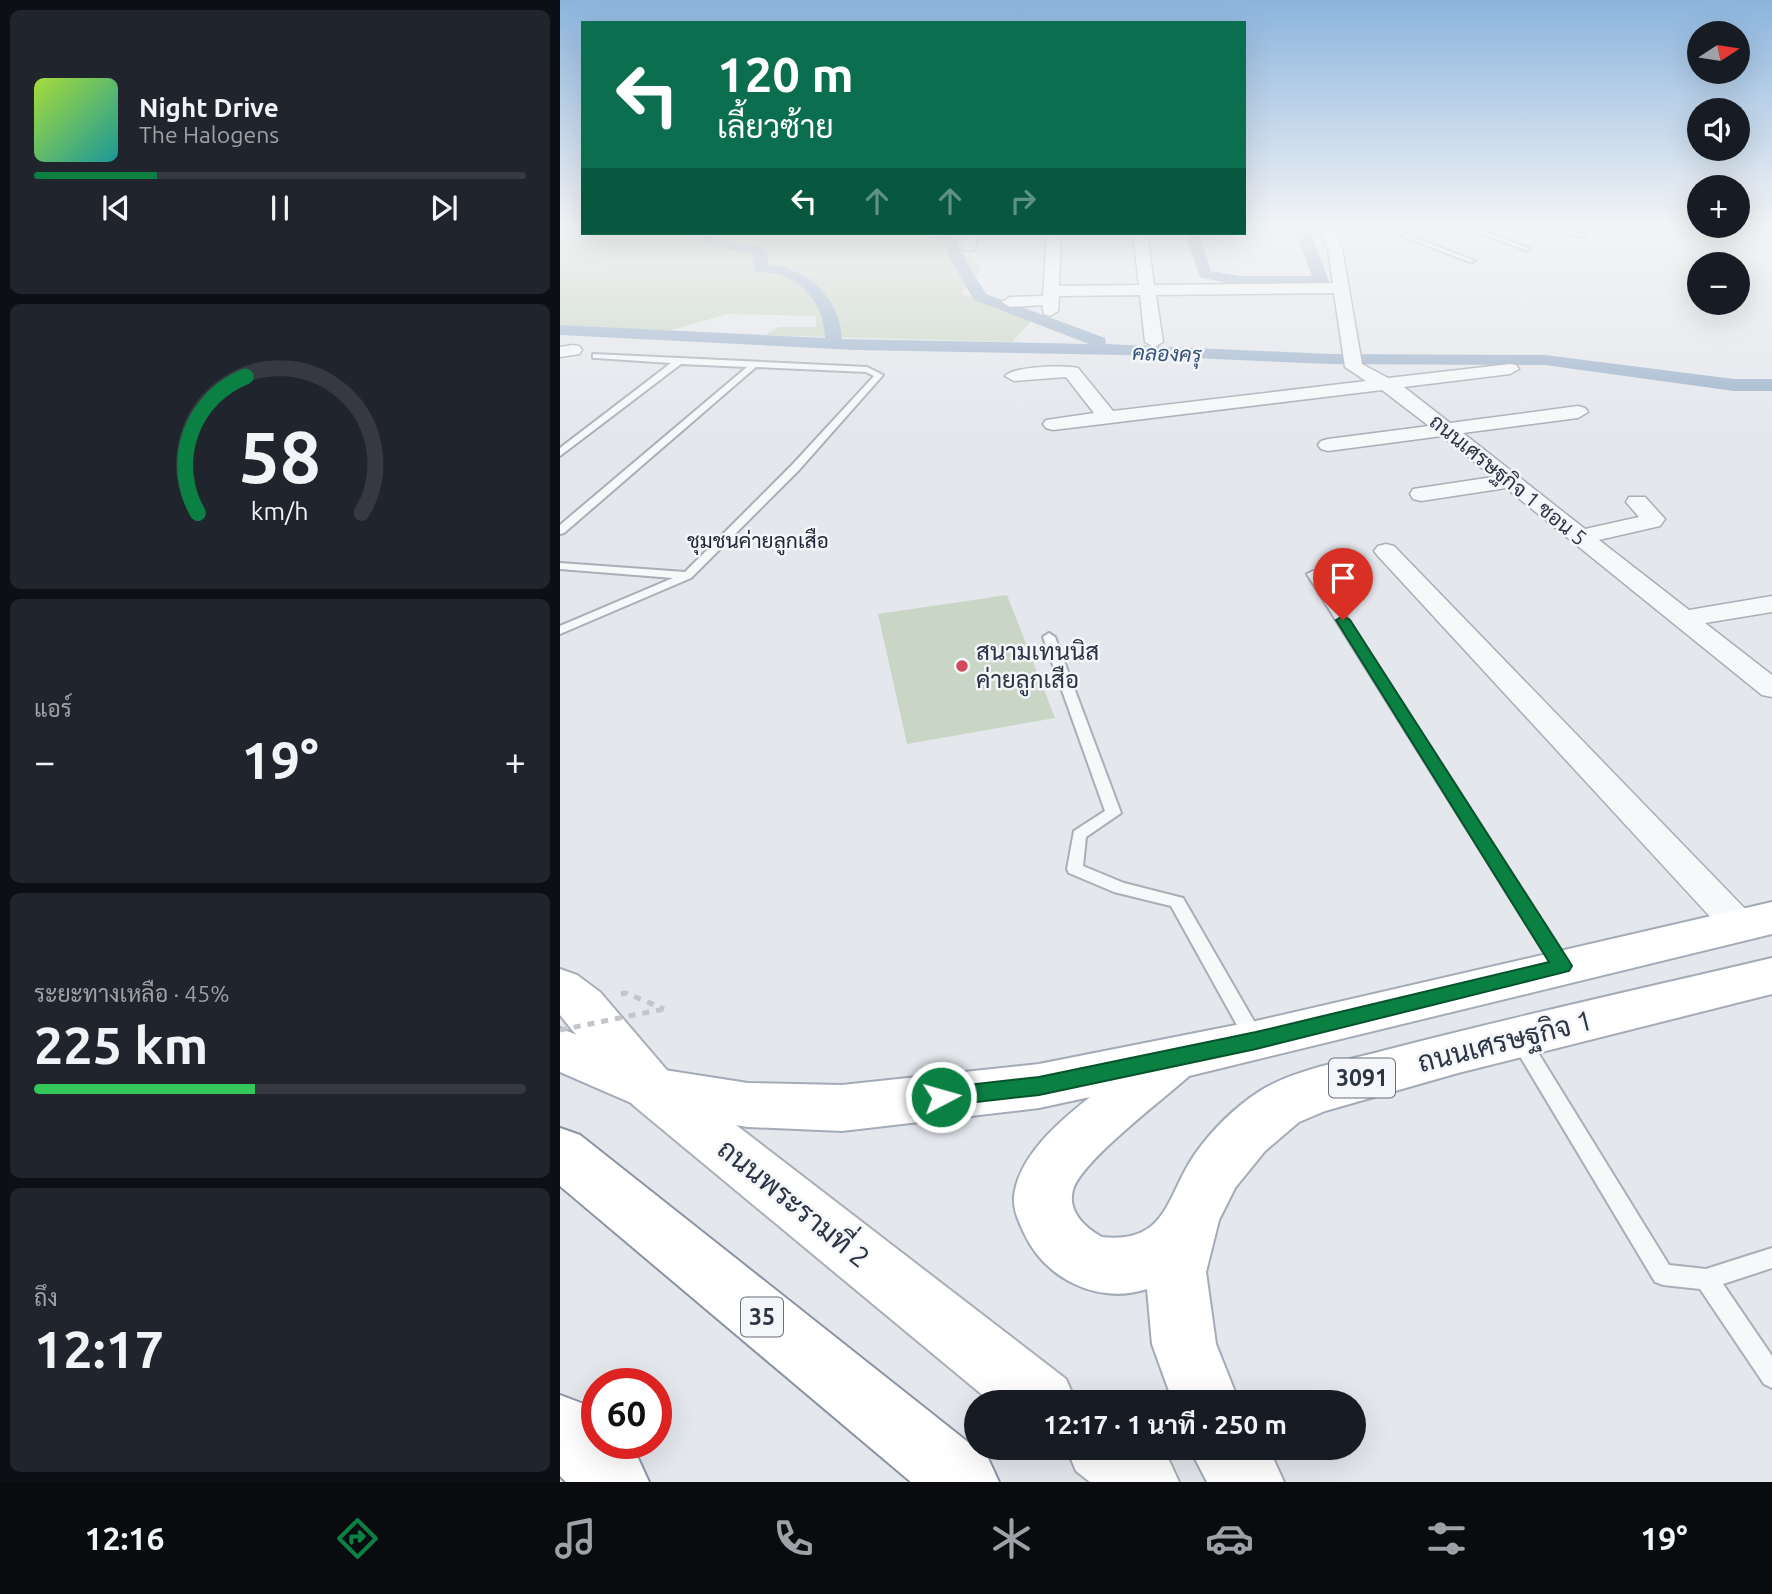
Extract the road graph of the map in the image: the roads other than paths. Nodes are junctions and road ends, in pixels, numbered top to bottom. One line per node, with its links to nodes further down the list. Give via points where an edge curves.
1 (1051, 294): 5 (street)
2 (1107, 294): 5 (street)
3 (1149, 294): 7 (street)
4 (1342, 294): 13 (street, ถนนเศรษฐกิจ 1 ซอน 5, via 1353,361)
5 (1051, 301): 6 (street)
6 (1010, 302)
7 (1154, 342)
8 (596, 356): 9 (lane)
9 (679, 361): 10 (lane); 19 (lane)
10 (755, 365): 23 (lane); 28 (lane, via 867,370 878,375 795,468)
11 (1510, 369): 13 (street)
12 (1014, 376): 15 (street, via 1072,372)
13 (1385, 385): 15 (street); 17 (street, ถนนเศรษฐกิจ 1 ซอน 5)
14 (1578, 412): 17 (street)
15 (1108, 418): 16 (street)
16 (1053, 424)
17 (1446, 430): 18 (street); 20 (street, ถนนเศรษฐกิจ 1 ซอน 5)
18 (1328, 445)
19 (560, 453)
20 (1510, 481): 21 (street); 24 (street, ถนนเศรษฐกิจ 1 ซอน 5)
21 (1421, 494)
22 (1637, 502): 24 (street, via 1651,514 1652,521)
23 (560, 531)
24 (1579, 537): 30 (street, ถนนเศรษฐกิจ 1 ซอน 5)
25 (1386, 551): 34 (street)
26 (560, 566): 28 (lane)
27 (1313, 574): 35 (lane)
28 (687, 576): 31 (lane)
29 (1772, 604): 30 (street)
30 (1683, 619): 33 (street, ถนนเศรษฐกิจ 1 ซอน 5)
31 (560, 630)
32 (1049, 637): 39 (lane, via 1112,814 1079,835 1075,869 1121,888 1177,902)
33 (1772, 689)
34 (1756, 922): 35 (main road, 3091)
35 (1562, 966): 39 (main road, 3091)
36 (1772, 975): 38 (main road, ถนนเศรษฐกิจ 1 / 3091)
37 (560, 988): 42 (main road, ถนนพระรามที่ 2, via 583,1006)
38 (1519, 1037): 44 (main road, ถนนเศรษฐกิจ 1 / 3091, via 1313,1092 1280,1107 1246,1135 1215,1171); 46 (lane, via 1663,1275)
39 (1256, 1041): 41 (main road, 3091)
40 (560, 1049): 42 (main road, 3091)
41 (1176, 1058): 42 (main road, 3091, via 1039,1086 842,1108 748,1105); 44 (main road, via 1066,1155 1045,1184 1042,1201 1045,1217 1059,1239 1077,1256 1101,1265 1143,1263)
42 (652, 1090): 48 (main road, ถนนพระรามที่ 2)
43 (560, 1152): 54 (main road, 35)
44 (1185, 1236): 49 (main road, ถนนเศรษฐกิจ 1 / 3091, via 1176,1272 1184,1344)
45 (1772, 1258): 46 (lane)
46 (1706, 1279): 47 (lane)
47 (1772, 1376)
48 (1028, 1390)
49 (1201, 1390)
50 (560, 1428): 53 (main road)
51 (1116, 1460): 55 (main road)
52 (1233, 1460): 56 (main road)
53 (614, 1482)
54 (964, 1482)
55 (1144, 1482)
56 (1250, 1482)

